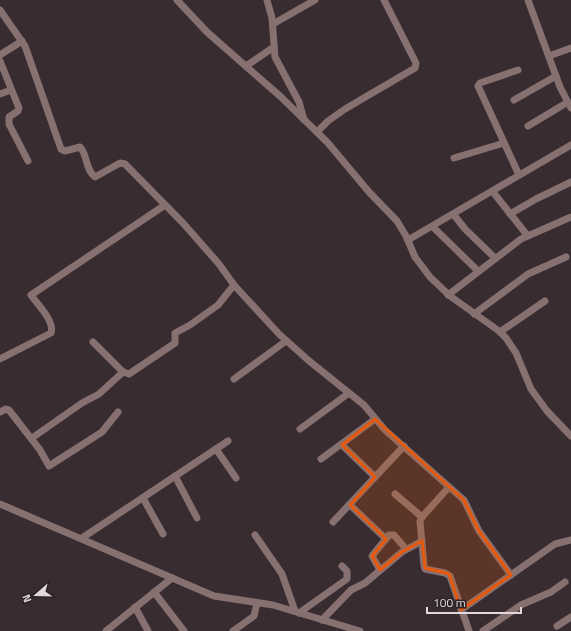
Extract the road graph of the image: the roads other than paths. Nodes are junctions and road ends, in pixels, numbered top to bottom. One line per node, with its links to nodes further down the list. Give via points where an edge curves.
1 (177, 0): 14 (street, via 207,32)
2 (267, 0): 7 (street)
3 (315, 0): 7 (street)
4 (384, 0): 23 (street, via 416,63 415,68 345,109)
5 (528, 0): 12 (street)
6 (0, 10): 8 (street)
7 (273, 24): 9 (street)
8 (22, 41): 11 (street); 31 (street, via 61,149 65,151 80,147 90,172 95,177 122,163)
9 (274, 47): 14 (street); 21 (street, via 275,56 299,102)
10 (571, 48): 12 (street)
11 (0, 55)
12 (549, 56): 16 (street)
13 (0, 61): 17 (street)
14 (246, 66): 21 (street)
15 (518, 70): 24 (street, via 480,83 478,86)
16 (556, 76): 19 (street); 20 (street)
17 (11, 90): 18 (street); 27 (street, via 19,110 9,117 9,124)
18 (0, 94)
19 (514, 100)
20 (569, 105): 22 (street)
21 (304, 120): 23 (street)
22 (528, 126)
23 (317, 132): 37 (street, via 397,221)
24 (504, 143): 26 (street); 28 (street)
25 (571, 144): 28 (street)
26 (454, 158)
27 (28, 161)
28 (519, 175): 30 (street)
29 (571, 182): 32 (street)
30 (493, 192): 32 (street); 33 (street)
31 (165, 205): 41 (street, via 219,264); 48 (street, via 30,295 50,322 51,333)
32 (510, 214): 36 (street)
33 (454, 215): 35 (street); 39 (street)
34 (571, 217): 36 (street)
35 (433, 227): 37 (street); 40 (street)
36 (527, 235): 39 (street)
37 (408, 240): 42 (street, via 421,266)
38 (566, 257): 44 (street, via 528,274)
39 (495, 258): 40 (street)
40 (478, 271): 42 (street)
41 (234, 285): 46 (street); 49 (street, via 218,305 175,333 175,343 133,372)
42 (448, 295): 44 (street)
43 (545, 301): 45 (street)
44 (474, 314): 45 (street)
45 (500, 332): 56 (street, via 512,346 531,389 547,411)
46 (286, 341): 50 (street); 51 (street)
47 (93, 342): 49 (street)
48 (0, 359)
49 (123, 372): 57 (street, via 99,394)
50 (234, 379)
51 (349, 393): 54 (street, via 364,405); 55 (street)
52 (0, 412): 57 (street, via 9,410)
53 (118, 412): 57 (street, via 102,432 51,466 47,465)
54 (375, 419): 59 (street); 60 (street)
55 (300, 429)
56 (571, 436)
57 (32, 438)
58 (228, 441): 61 (street)
59 (342, 445): 62 (street); 64 (street)
60 (404, 446): 64 (street); 66 (street)
61 (216, 449): 63 (street); 65 (street)
62 (321, 459)
63 (176, 476): 68 (street); 72 (street)
64 (375, 477): 70 (street)
65 (236, 478)
66 (449, 486): 71 (street); 83 (street, via 464,500 479,531)
67 (395, 494): 71 (street)
68 (143, 498): 74 (street); 76 (street)
69 (0, 504): 76 (street)
70 (350, 505): 73 (street); 77 (street)
71 (422, 517): 78 (street)
72 (197, 518)
73 (333, 522)
74 (163, 534)
75 (255, 535): 90 (street, via 282,574)
76 (82, 538): 84 (street)
77 (386, 539): 80 (street, via 389,535 394,535); 82 (street, via 372,556)
78 (422, 540): 80 (street); 89 (street, via 425,568 449,575)
79 (571, 540): 83 (street, via 555,544)
80 (406, 549): 82 (street)
81 (342, 566): 90 (street, via 347,571 347,579)
82 (380, 570): 92 (street, via 352,590)
83 (511, 575): 89 (street)
84 (172, 578): 86 (street); 87 (street, via 214,596)
85 (565, 582): 100 (street, via 551,592 522,605)
86 (154, 592): 88 (street); 96 (street)
87 (256, 603): 90 (street); 97 (street, via 254,616)
88 (135, 607): 94 (street); 95 (street)
89 (461, 610): 99 (street)
90 (297, 612): 92 (street)
91 (571, 617): 93 (street)
92 (322, 620): 98 (street)
93 (556, 626)
94 (106, 631)
95 (148, 631)
96 (184, 631)
97 (232, 631)
98 (360, 631)
99 (469, 631)
100 (482, 631)

